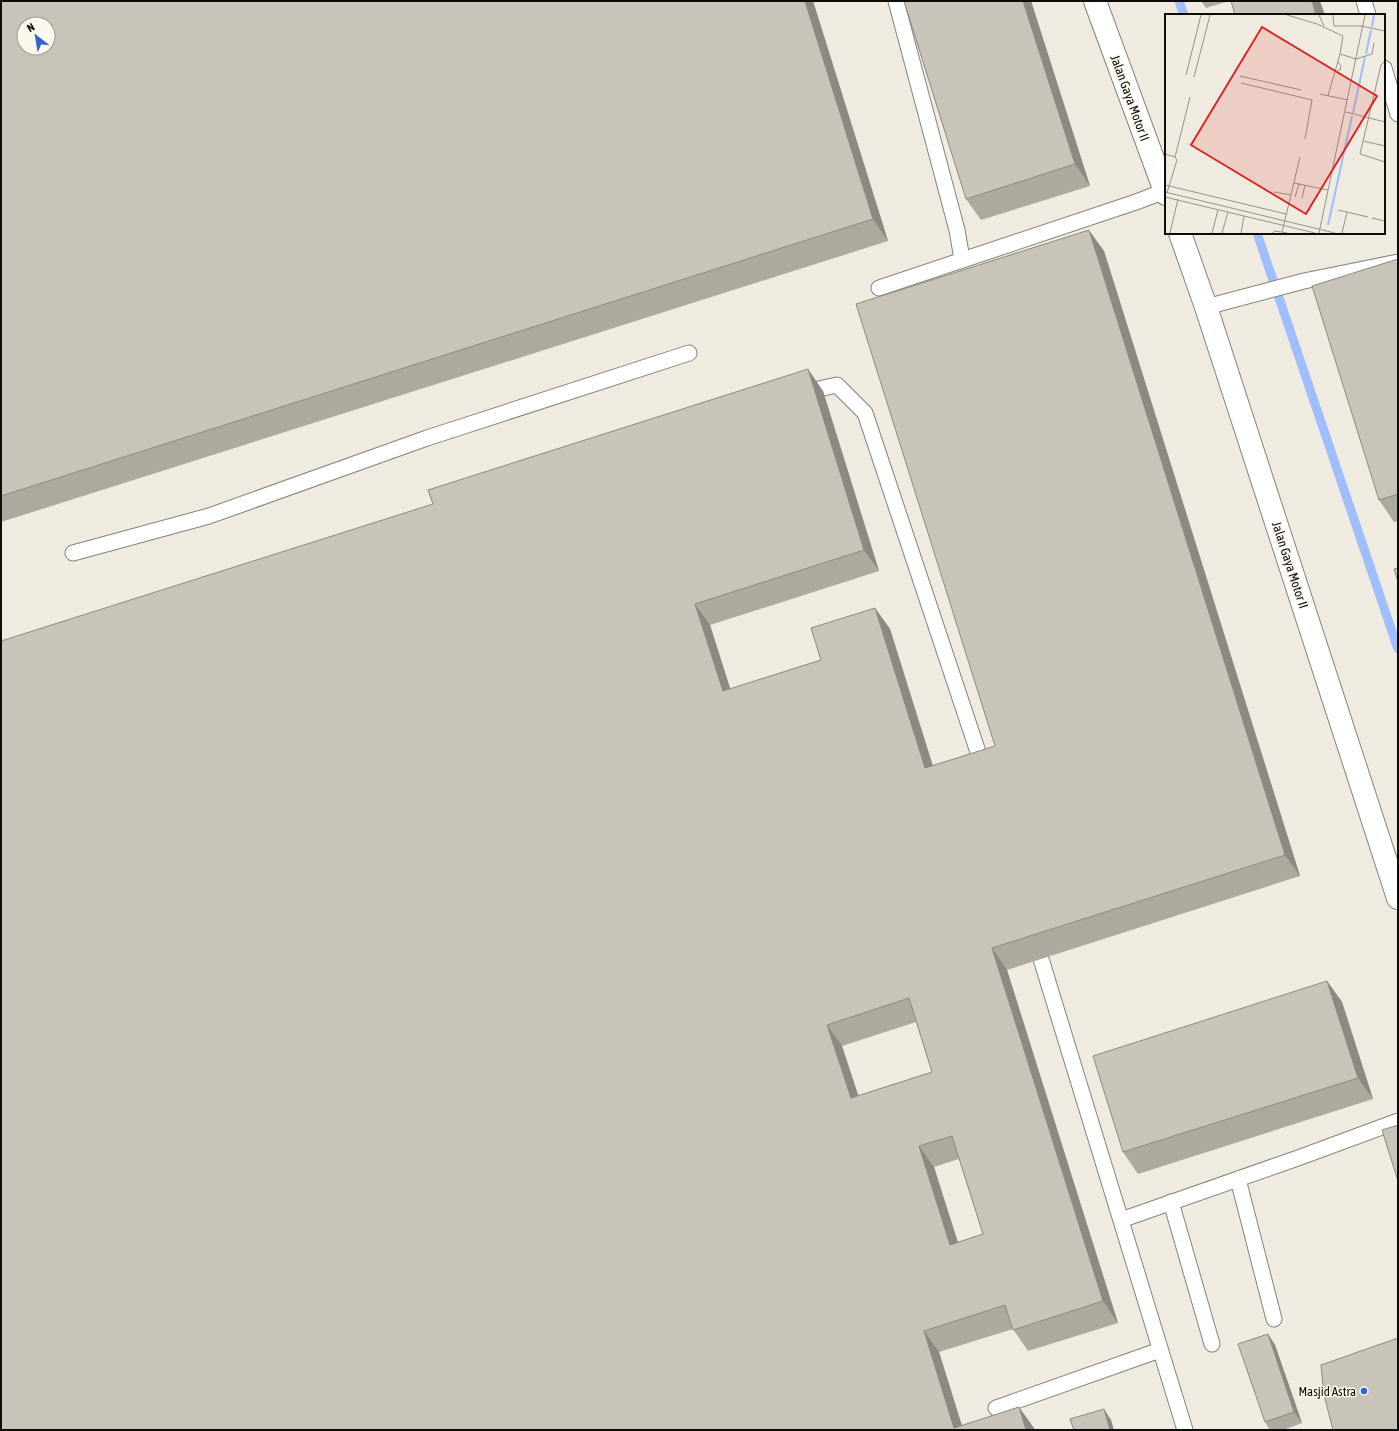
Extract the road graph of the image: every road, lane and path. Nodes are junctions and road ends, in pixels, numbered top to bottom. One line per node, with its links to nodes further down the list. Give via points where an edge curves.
1 (911, 1): 4 (lane)
2 (1095, 1): 8 (street, Jalan Gaya Motor II)
3 (1364, 1): 5 (lane)
4 (897, 5): 10 (lane, via 957,230)
5 (1368, 14)
6 (1385, 71): 7 (lane)
7 (1398, 114)
8 (1165, 192): 10 (lane)
9 (1180, 234): 13 (street, Jalan Gaya Motor II)
10 (962, 259): 12 (lane)
11 (1398, 262): 13 (lane, via 1304,281)
12 (879, 288)
13 (1206, 308): 18 (street, Jalan Gaya Motor II)
14 (688, 353): 16 (lane, via 427,438 209,516)
15 (791, 397): 17 (lane, via 837,385 865,413)
16 (73, 553)
17 (985, 775)
18 (1398, 898)
19 (1040, 959): 23 (lane)
20 (1398, 1122): 21 (lane)
21 (1238, 1179): 22 (lane); 24 (lane)
22 (1171, 1202): 23 (lane); 25 (lane)
23 (1121, 1220): 26 (lane)
24 (1274, 1319)
25 (1212, 1344)
26 (1160, 1350): 27 (lane); 28 (lane)
27 (996, 1408)
28 (1185, 1430)

